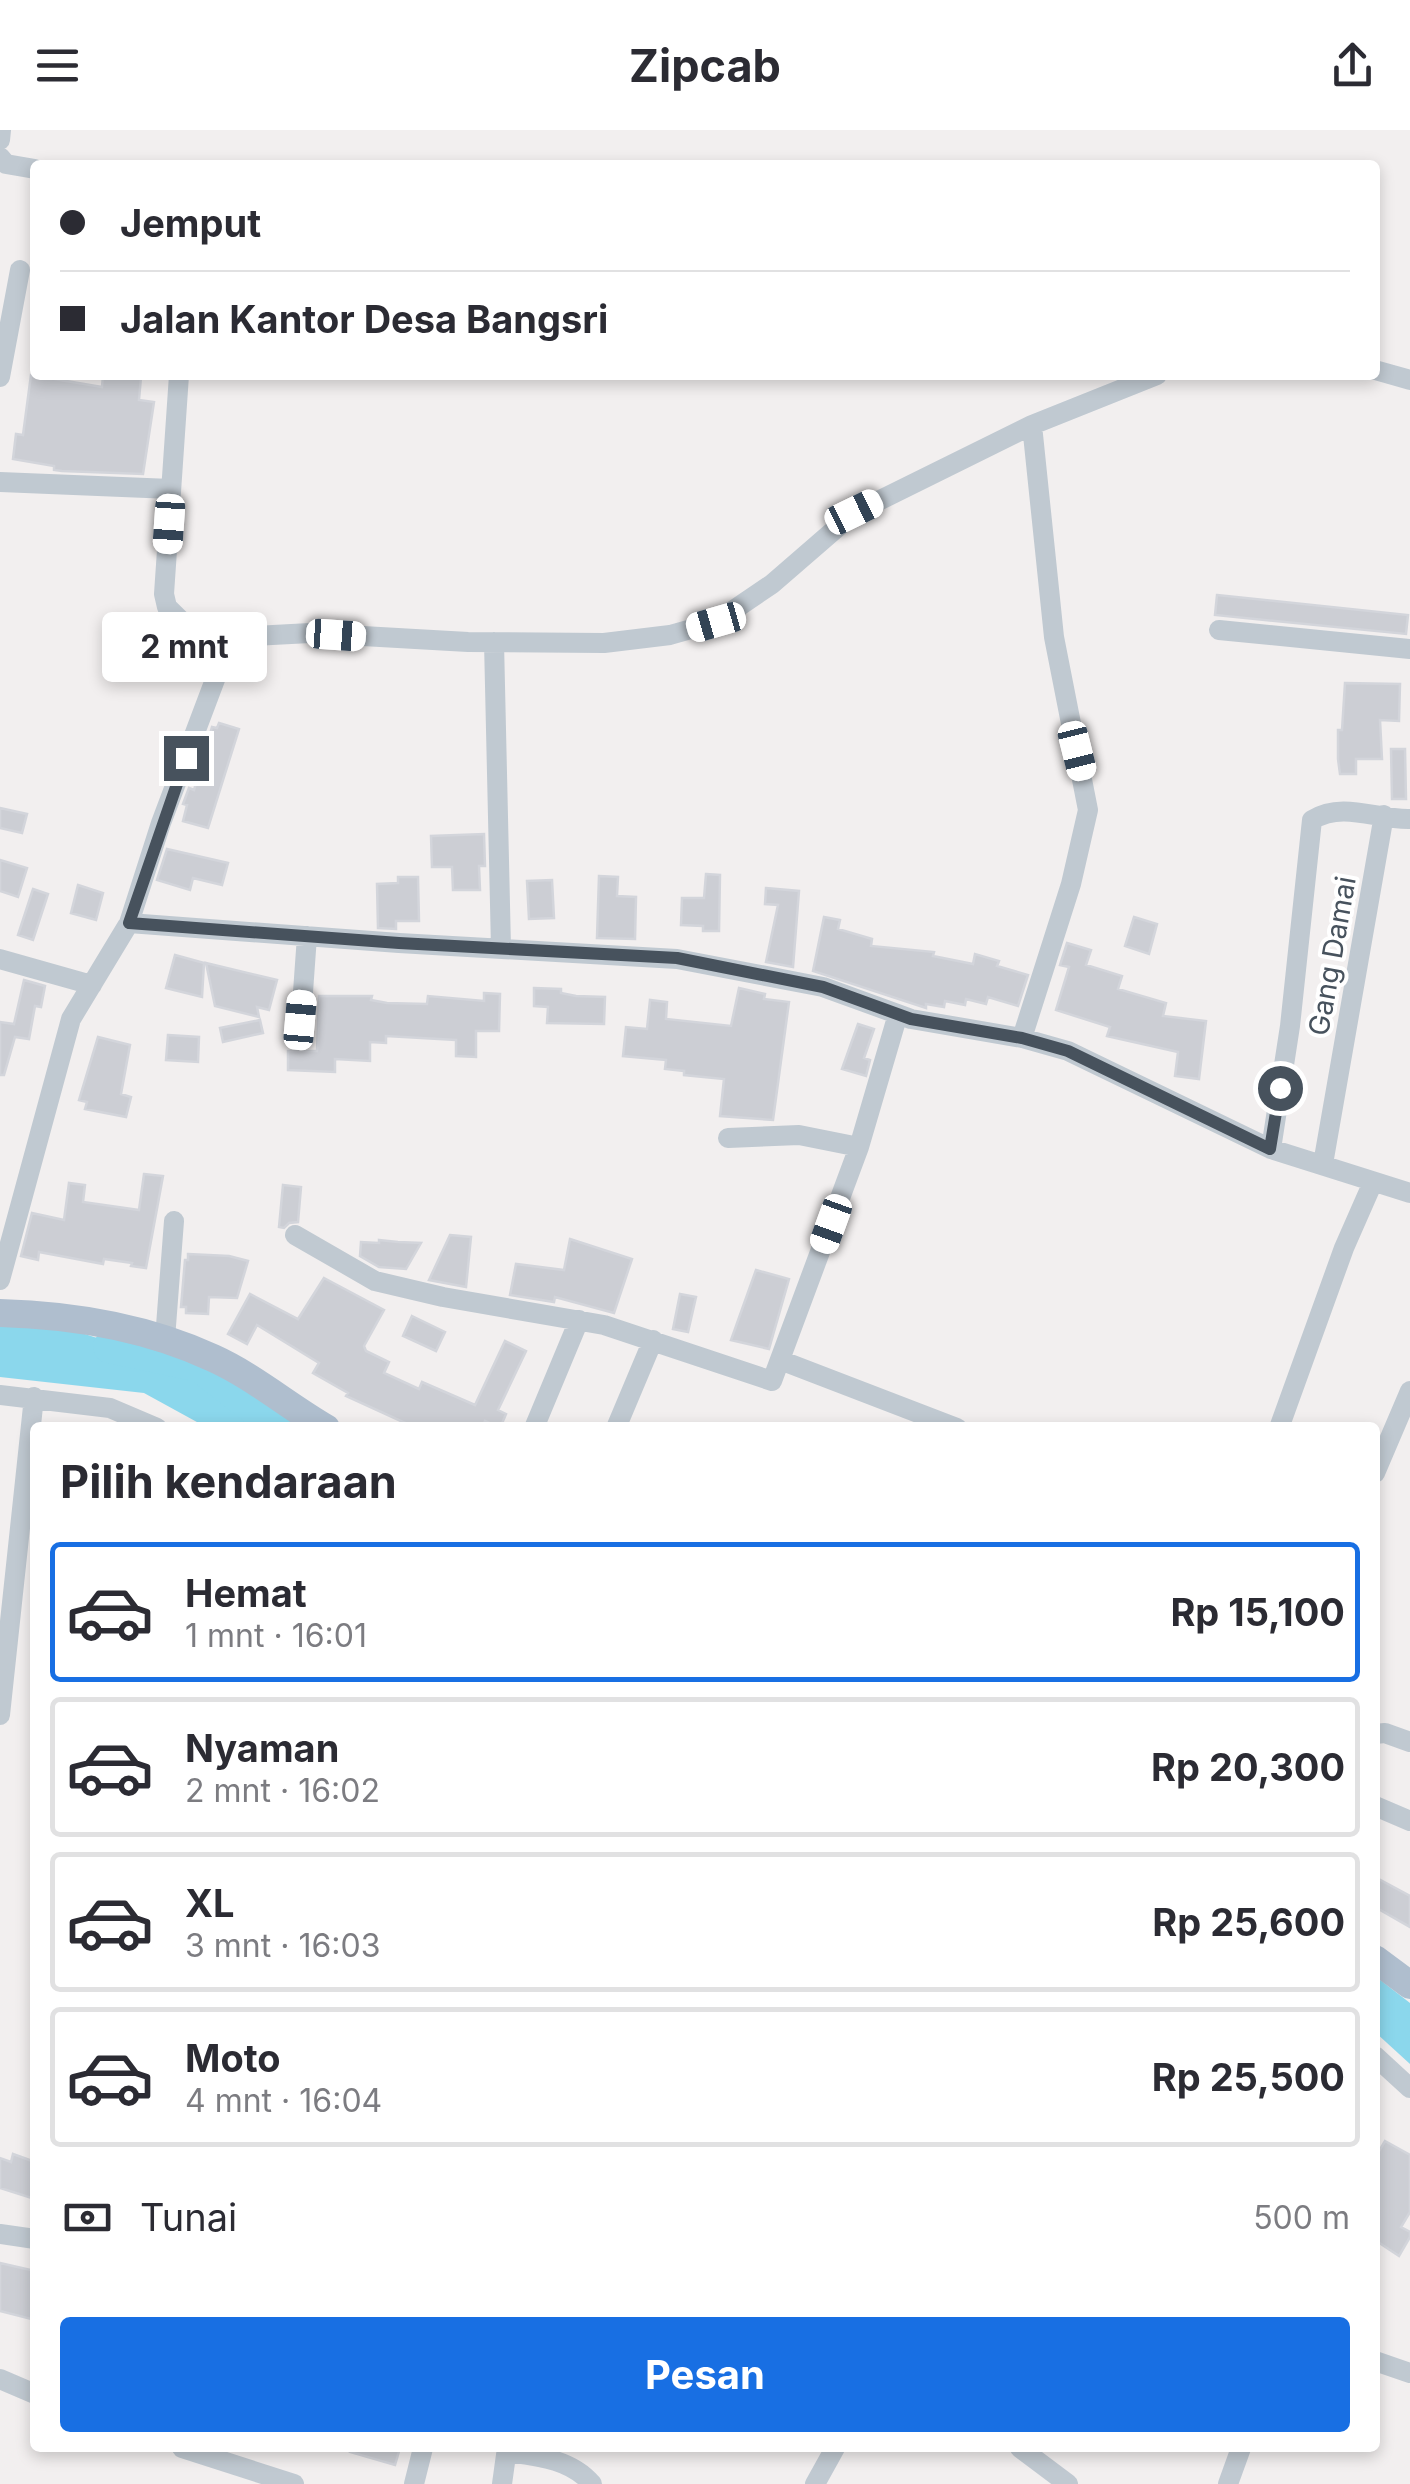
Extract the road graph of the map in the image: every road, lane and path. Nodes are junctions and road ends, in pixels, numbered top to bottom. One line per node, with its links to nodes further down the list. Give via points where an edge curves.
1 (1, 130): 2 (street)
2 (0, 140)
3 (0, 157): 4 (street)
4 (30, 167)
5 (20, 270): 7 (street)
6 (1380, 371): 10 (street)
7 (0, 377)
8 (179, 380): 13 (street)
9 (1144, 380): 11 (street)
10 (1410, 380)
11 (1032, 425): 15 (street, via 854,512 772,584 716,622 604,643); 27 (street, via 1056,654 1088,810)
12 (0, 482): 13 (street)
13 (171, 490): 17 (street, via 167,607)
14 (1219, 630): 16 (street)
15 (494, 642): 17 (street, via 252,636); 22 (street)
16 (1410, 650)
17 (222, 661): 20 (street)
18 (1384, 815): 19 (street); 30 (street, via 1325,812 1312,820); 31 (street, Gang Damai)
19 (1410, 819)
20 (129, 923): 21 (street); 24 (street)
21 (307, 936): 22 (street); 26 (street)
22 (501, 948): 25 (street, via 677,958 823,987)
23 (0, 959): 24 (street)
24 (92, 984): 36 (street, via 70,1019)
25 (898, 1014): 27 (street); 29 (street)
26 (300, 1020)
27 (1022, 1038): 30 (street, via 1094,1062)
28 (728, 1138): 29 (street, via 799,1135)
29 (860, 1147): 41 (street)
30 (1270, 1149): 31 (street)
31 (1324, 1164): 32 (street)
32 (1372, 1182): 33 (street); 51 (street)
33 (1410, 1193)
34 (174, 1221): 39 (street)
35 (295, 1235): 38 (street, via 375,1280)
36 (0, 1280)
37 (0, 1313): 39 (main road, via 55,1314)
38 (579, 1320): 40 (street); 48 (street)
39 (164, 1339): 47 (main road, via 215,1358)
40 (653, 1340): 41 (street, via 772,1382); 49 (street)
41 (780, 1360): 50 (street)
42 (1410, 1391): 53 (street)
43 (0, 1395): 44 (street)
44 (34, 1397): 45 (street); 46 (street, via 110,1408)
45 (31, 1422)
46 (143, 1422)
47 (316, 1422)
48 (536, 1422)
49 (619, 1422)
50 (942, 1422)
51 (1280, 1422)
52 (30, 1434): 54 (street)
53 (1380, 1461)
54 (0, 1715)
55 (1380, 1734): 56 (street)
56 (1410, 1742)
57 (1380, 1808): 58 (street)
58 (1410, 1821)
59 (1380, 1963): 60 (main road)
60 (1410, 1984)
61 (1380, 2061): 62 (street)
62 (1410, 2088)
63 (0, 2234): 64 (street)
64 (30, 2238)
65 (1380, 2363): 66 (street)
66 (1410, 2373)
67 (0, 2379): 68 (street)
68 (30, 2392)
69 (194, 2452): 76 (street)
70 (422, 2452): 77 (street)
71 (507, 2452): 78 (street)
72 (518, 2452): 79 (street, via 574,2468)
73 (834, 2452): 80 (street)
74 (1025, 2452): 81 (street)
75 (1240, 2452): 82 (street)
76 (294, 2484)
77 (414, 2484)
78 (502, 2484)
79 (592, 2484)
80 (814, 2484)
81 (1068, 2484)
82 (1228, 2484)

